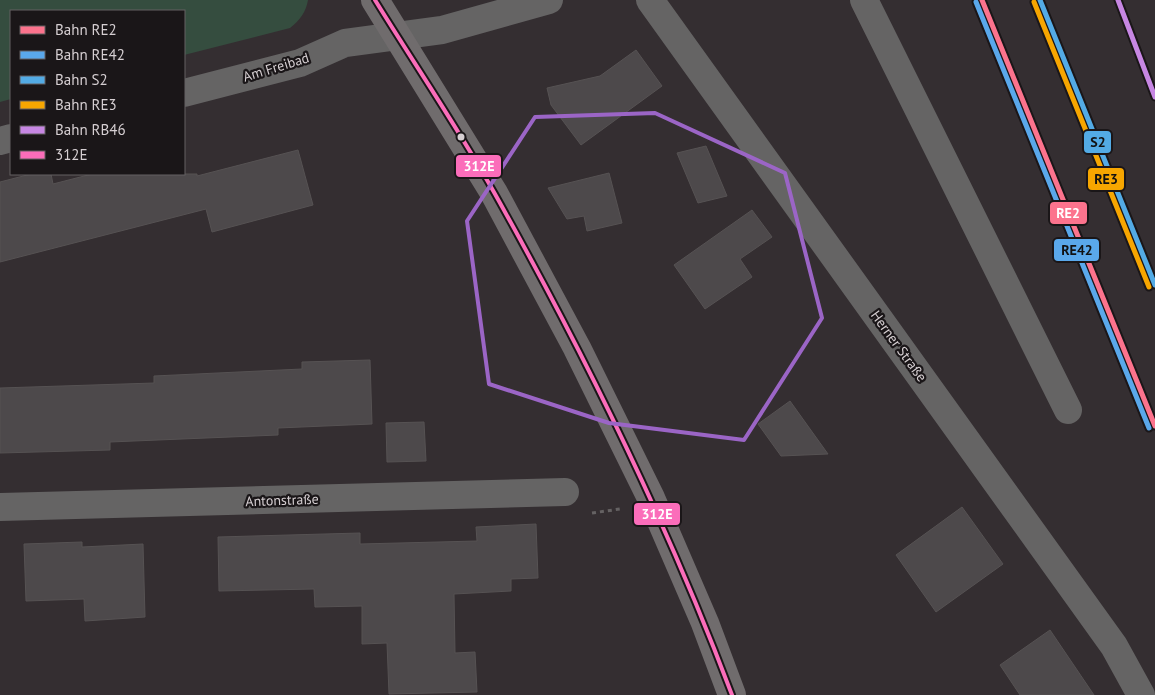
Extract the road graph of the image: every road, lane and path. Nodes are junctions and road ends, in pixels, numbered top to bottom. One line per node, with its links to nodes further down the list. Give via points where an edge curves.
1 (375, 0): 5 (main road)
2 (549, 0): 5 (street, via 442,30)
3 (650, 0): 12 (street, Herner Straße, via 1114,646)
4 (864, 0): 7 (street)
5 (397, 36): 6 (street, Am Freibad, via 345,43 300,62); 9 (main road, via 494,193 577,348)
6 (185, 93)
7 (1068, 410)
8 (565, 492): 9 (path, via 575,514 614,512); 10 (street, Antonstraße)
9 (651, 498): 11 (main road)
10 (0, 508)
11 (732, 695)
12 (1141, 695)

